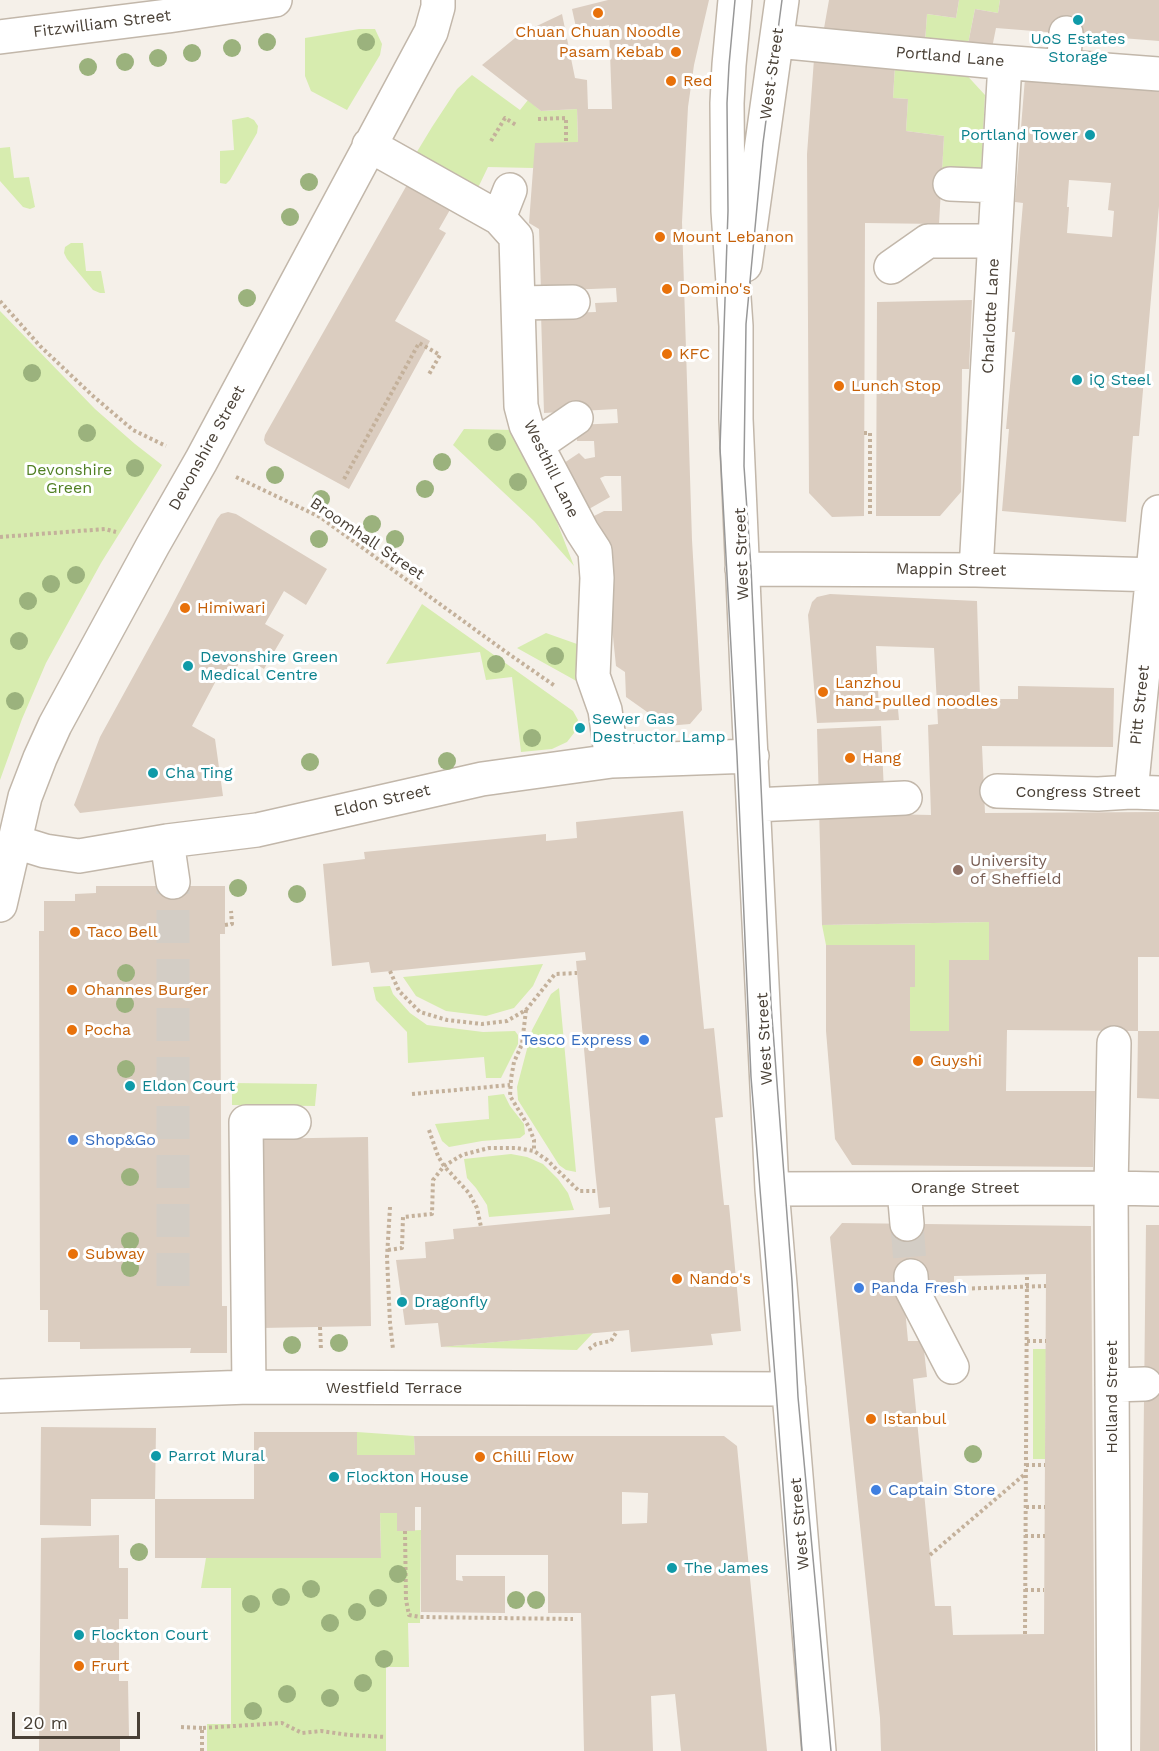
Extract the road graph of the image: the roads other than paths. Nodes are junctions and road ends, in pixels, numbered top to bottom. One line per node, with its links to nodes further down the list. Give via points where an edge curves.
1 (275, 0): 6 (street, Fitzwilliam Street)
2 (438, 0): 11 (street, Devonshire Street, via 431,32)
3 (735, 0): 18 (street, West Street, via 729,65 728,201)
4 (782, 0): 7 (street, West Street)
5 (1066, 33): 9 (street)
6 (0, 37)
7 (777, 41): 8 (street, Portland Lane); 18 (street, West Street)
8 (1005, 63): 9 (street, Portland Lane); 13 (street, Charlotte Lane)
9 (1063, 67): 10 (street, Portland Lane)
10 (1159, 74)
11 (369, 145): 17 (street, Westhill Lane, via 505,204 516,237); 32 (street, Devonshire Street, via 56,725 25,797)
12 (950, 184): 13 (street)
13 (998, 186): 14 (street, Charlotte Lane)
14 (995, 241): 15 (street, via 928,241); 23 (street, Charlotte Lane)
15 (891, 267)
16 (573, 302): 17 (street)
17 (518, 303): 20 (street, Westhill Lane, via 521,406)
18 (736, 326): 22 (street, West Street)
19 (576, 418): 20 (street)
20 (537, 445): 26 (street, Westhill Lane, via 595,551 593,676 605,710)
21 (1159, 512): 24 (street, Pitt Street)
22 (742, 569): 23 (street, Mappin Street); 25 (street, West Street)
23 (976, 570): 24 (street, Mappin Street)
24 (1156, 575): 28 (street, Pitt Street)
25 (752, 756): 26 (street, Eldon Street); 30 (street, West Street)
26 (612, 761): 31 (street, Eldon Street, via 482,779 257,830)
27 (997, 791): 28 (street, Congress Street)
28 (1145, 792)
29 (905, 798): 30 (street)
30 (754, 805): 39 (street, West Street)
31 (167, 841): 32 (street, Eldon Street, via 79,856); 33 (street)
32 (16, 843): 34 (street, Devonshire Street)
33 (173, 882)
34 (0, 906)
35 (1114, 1043): 38 (street, Holland Street)
36 (294, 1122): 46 (street, via 246,1122)
37 (904, 1188): 38 (street, Orange Street); 39 (street, Orange Street); 41 (street)
38 (1111, 1188): 40 (street, Orange Street); 45 (street, Holland Street)
39 (772, 1189): 47 (street, West Street)
40 (1159, 1189)
41 (907, 1224)
42 (912, 1283): 43 (street)
43 (952, 1367)
44 (1144, 1384): 45 (street)
45 (1112, 1385): 50 (street, Holland Street)
46 (249, 1387): 47 (street, Westfield Terrace); 48 (street, Westfield Terrace)
47 (789, 1389): 49 (street, West Street)
48 (0, 1396)
49 (819, 1751)
50 (1114, 1751)

